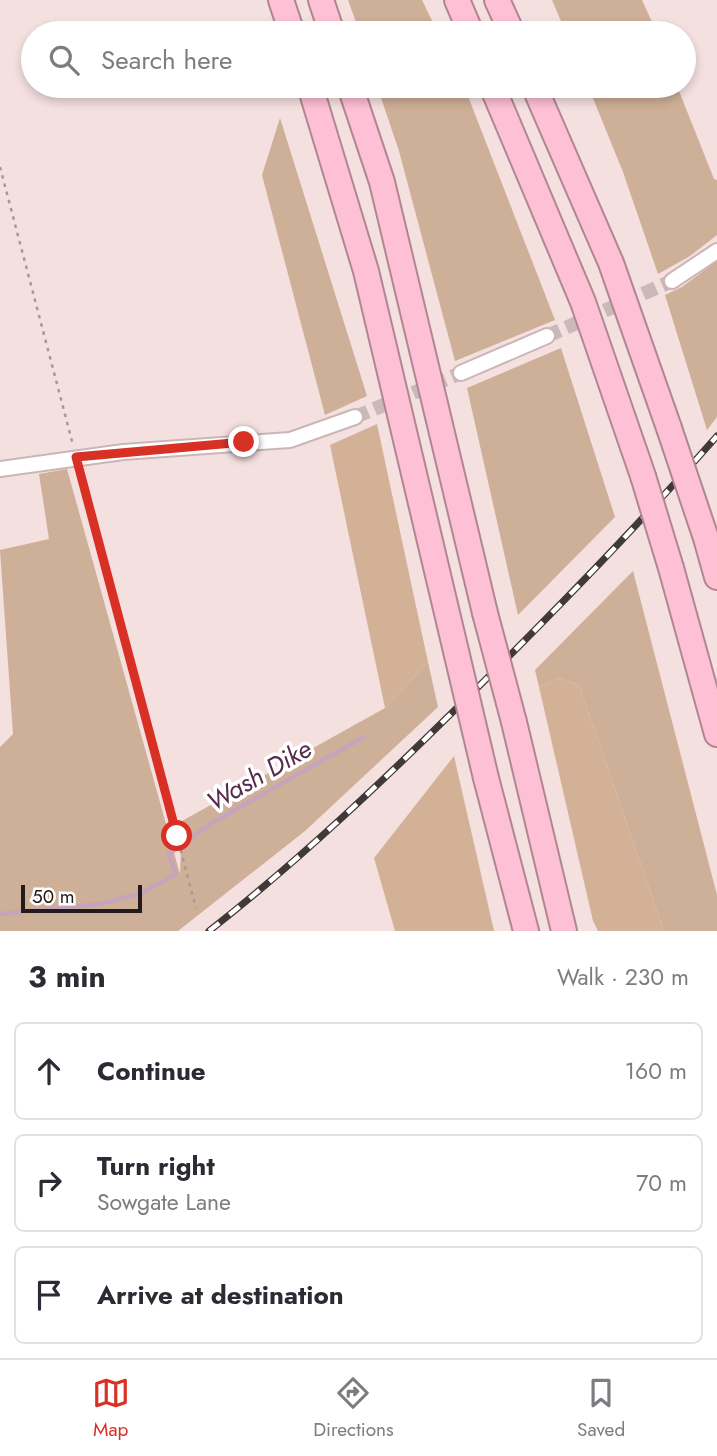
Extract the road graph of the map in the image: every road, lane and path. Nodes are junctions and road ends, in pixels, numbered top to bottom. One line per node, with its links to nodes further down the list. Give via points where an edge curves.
1 (281, 0): 5 (highway)
2 (321, 0): 6 (highway)
3 (457, 0): 7 (highway)
4 (497, 0): 8 (highway)
5 (288, 21)
6 (328, 21)
7 (466, 21)
8 (507, 21)
9 (314, 98): 24 (highway, bridge, via 366,271)
10 (354, 98): 25 (highway, bridge, via 383,182)
11 (497, 98): 22 (highway, bridge, via 583,302 643,476)
12 (539, 98): 21 (highway, bridge, via 611,263)
13 (0, 167): 19 (path)
14 (717, 251): 15 (street)
15 (671, 281)
16 (547, 336): 17 (street)
17 (461, 373)
18 (355, 417): 19 (street, via 290,440)
19 (76, 457): 20 (street); 23 (path)
20 (0, 469)
21 (717, 577)
22 (717, 734)
23 (196, 908)
24 (526, 931)
25 (564, 931)

